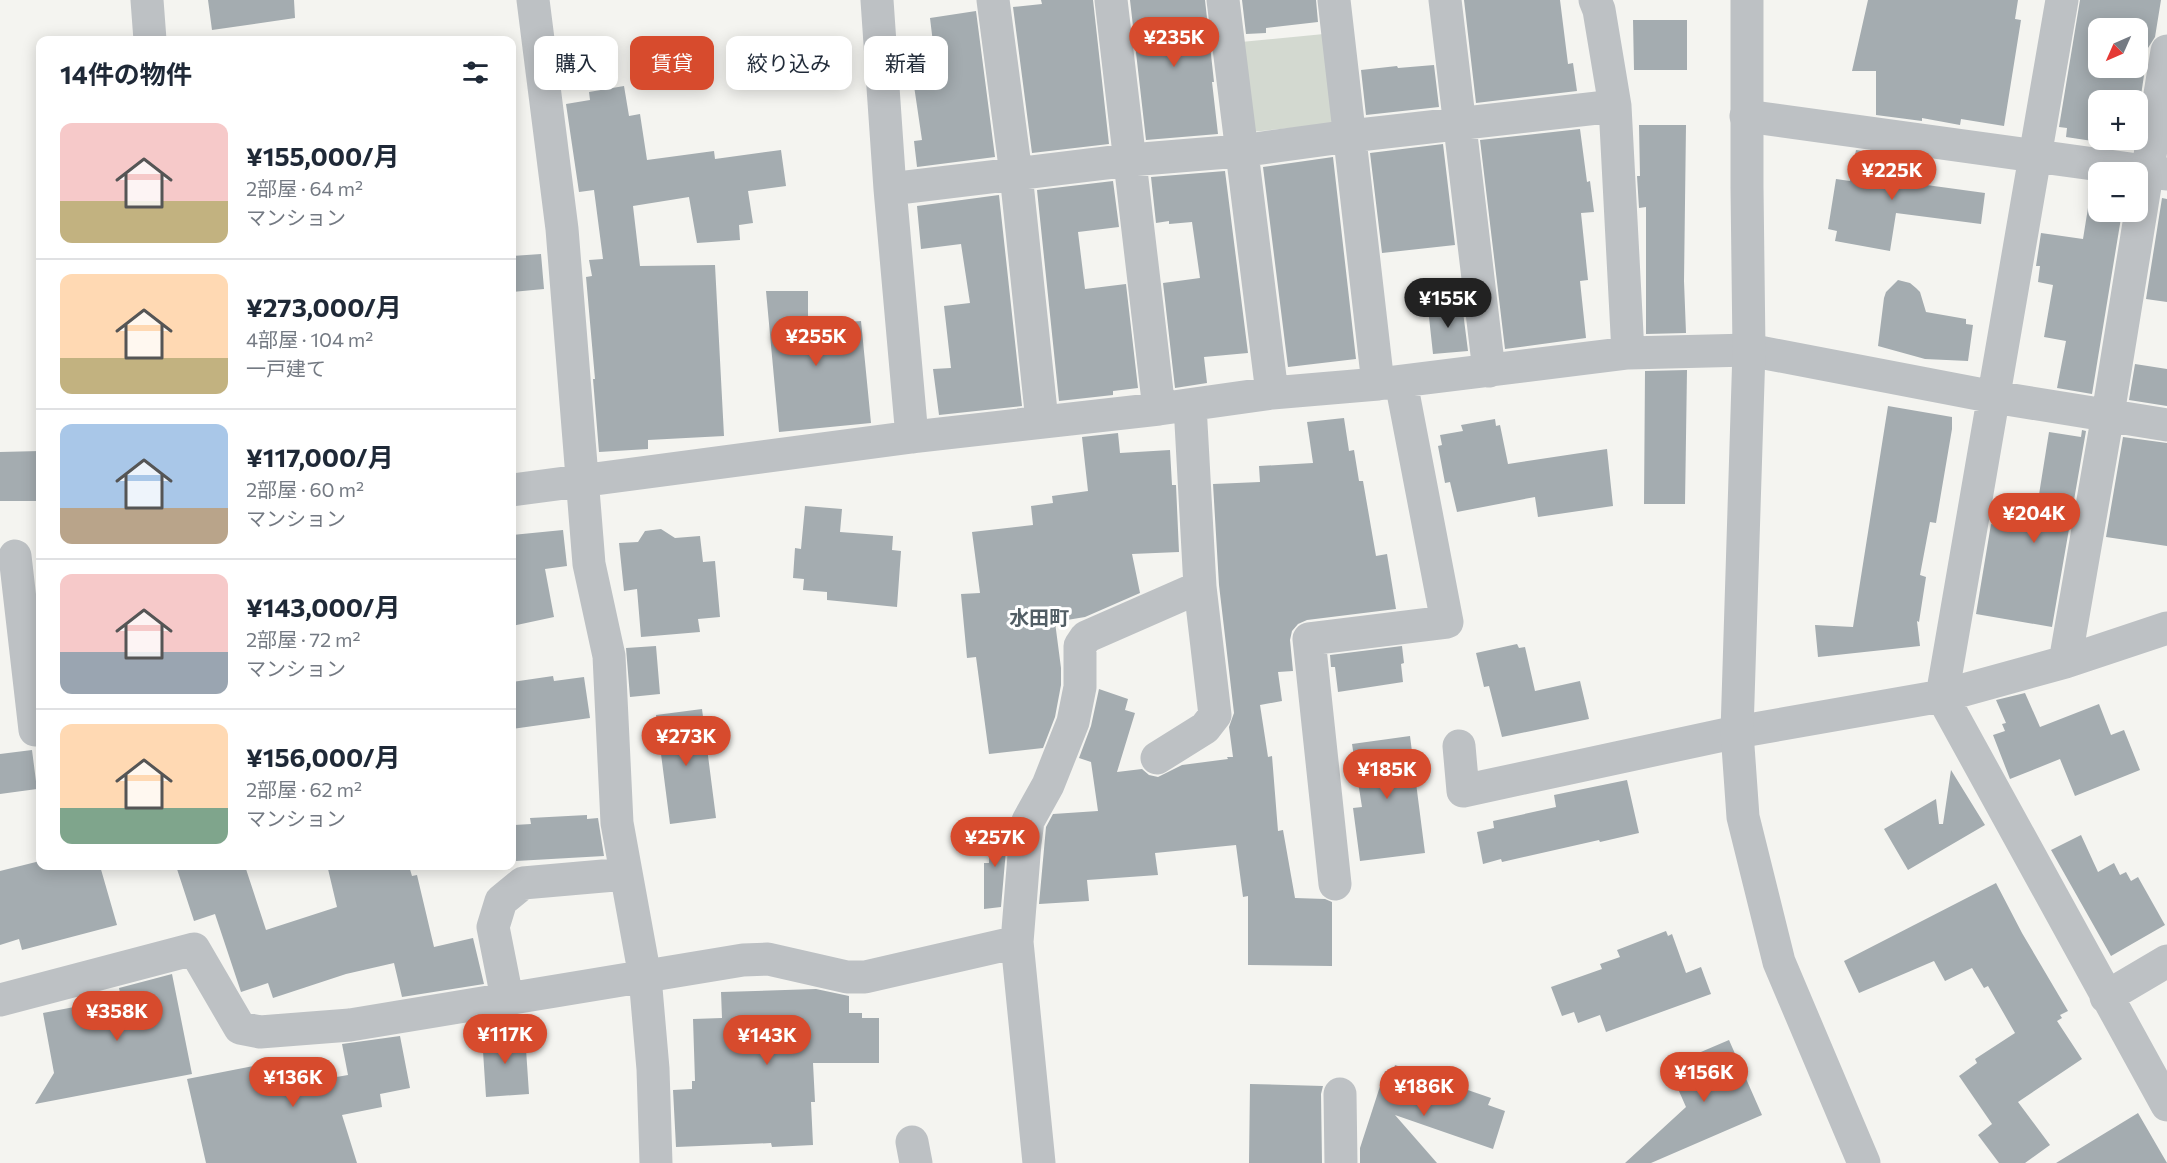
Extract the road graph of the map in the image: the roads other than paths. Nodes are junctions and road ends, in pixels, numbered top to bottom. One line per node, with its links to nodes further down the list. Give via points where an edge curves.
1 (147, 0): 12 (street)
2 (533, 0): 35 (street, via 562,229)
3 (993, 0): 22 (street)
4 (1111, 0): 20 (street)
5 (1223, 0): 18 (street)
6 (1334, 0): 17 (street)
7 (1445, 0): 16 (street)
8 (1595, 0): 14 (street)
9 (1747, 0): 15 (street)
10 (2062, 0): 19 (street)
11 (881, 1): 23 (street)
12 (150, 36)
13 (2167, 51): 21 (street)
14 (1615, 106): 16 (street); 25 (street)
15 (1746, 116): 19 (street); 24 (street)
16 (1461, 124): 17 (street); 26 (street)
17 (1350, 136): 18 (street); 27 (street)
18 (1240, 151): 20 (street); 28 (street)
19 (2034, 157): 21 (street); 29 (street)
20 (1130, 160): 22 (street); 30 (street)
21 (2157, 172): 31 (street)
22 (1016, 174): 23 (street); 32 (street)
23 (891, 189): 34 (street)
24 (1749, 350): 25 (street); 29 (street); 43 (street)
25 (1628, 353): 26 (street)
26 (1489, 370): 27 (street)
27 (1389, 383): 28 (street); 47 (street, via 1447,622 1309,639)
28 (1272, 393): 30 (street)
29 (1994, 396): 31 (street); 41 (street)
30 (1174, 407): 32 (street); 38 (street)
31 (2108, 414): 33 (street); 40 (street)
32 (1042, 421): 34 (street)
33 (2167, 425)
34 (912, 436): 35 (street)
35 (582, 482): 36 (street); 46 (street, via 590,564 609,656 617,824)
36 (516, 490)
37 (18, 555): 42 (street)
38 (1200, 587): 45 (street, via 1215,715 1204,728); 48 (street, via 1086,637 1080,646 1080,687 1073,722 1048,785 1028,821)
39 (2167, 628): 40 (street)
40 (2065, 662): 41 (street)
41 (1942, 696): 43 (street); 51 (street)
42 (35, 730)
43 (1737, 732): 44 (street, via 1463,791); 59 (street, via 1743,817 1779,962)
44 (1459, 746)
45 (1157, 758)
46 (626, 874): 50 (street); 52 (street, via 523,883 501,901 493,927)
47 (1335, 884)
48 (1017, 942): 50 (street, via 865,977 847,977 768,959); 57 (street)
49 (2167, 961): 51 (street)
50 (645, 977): 52 (street); 56 (street)
51 (2106, 997): 55 (street)
52 (507, 998): 53 (street, via 350,1025 260,1032 240,1028 194,949)
53 (0, 1000)
54 (1340, 1094): 58 (street)
55 (2167, 1105)
56 (656, 1163)
57 (1039, 1163)
58 (1341, 1163)
59 (1864, 1163)

